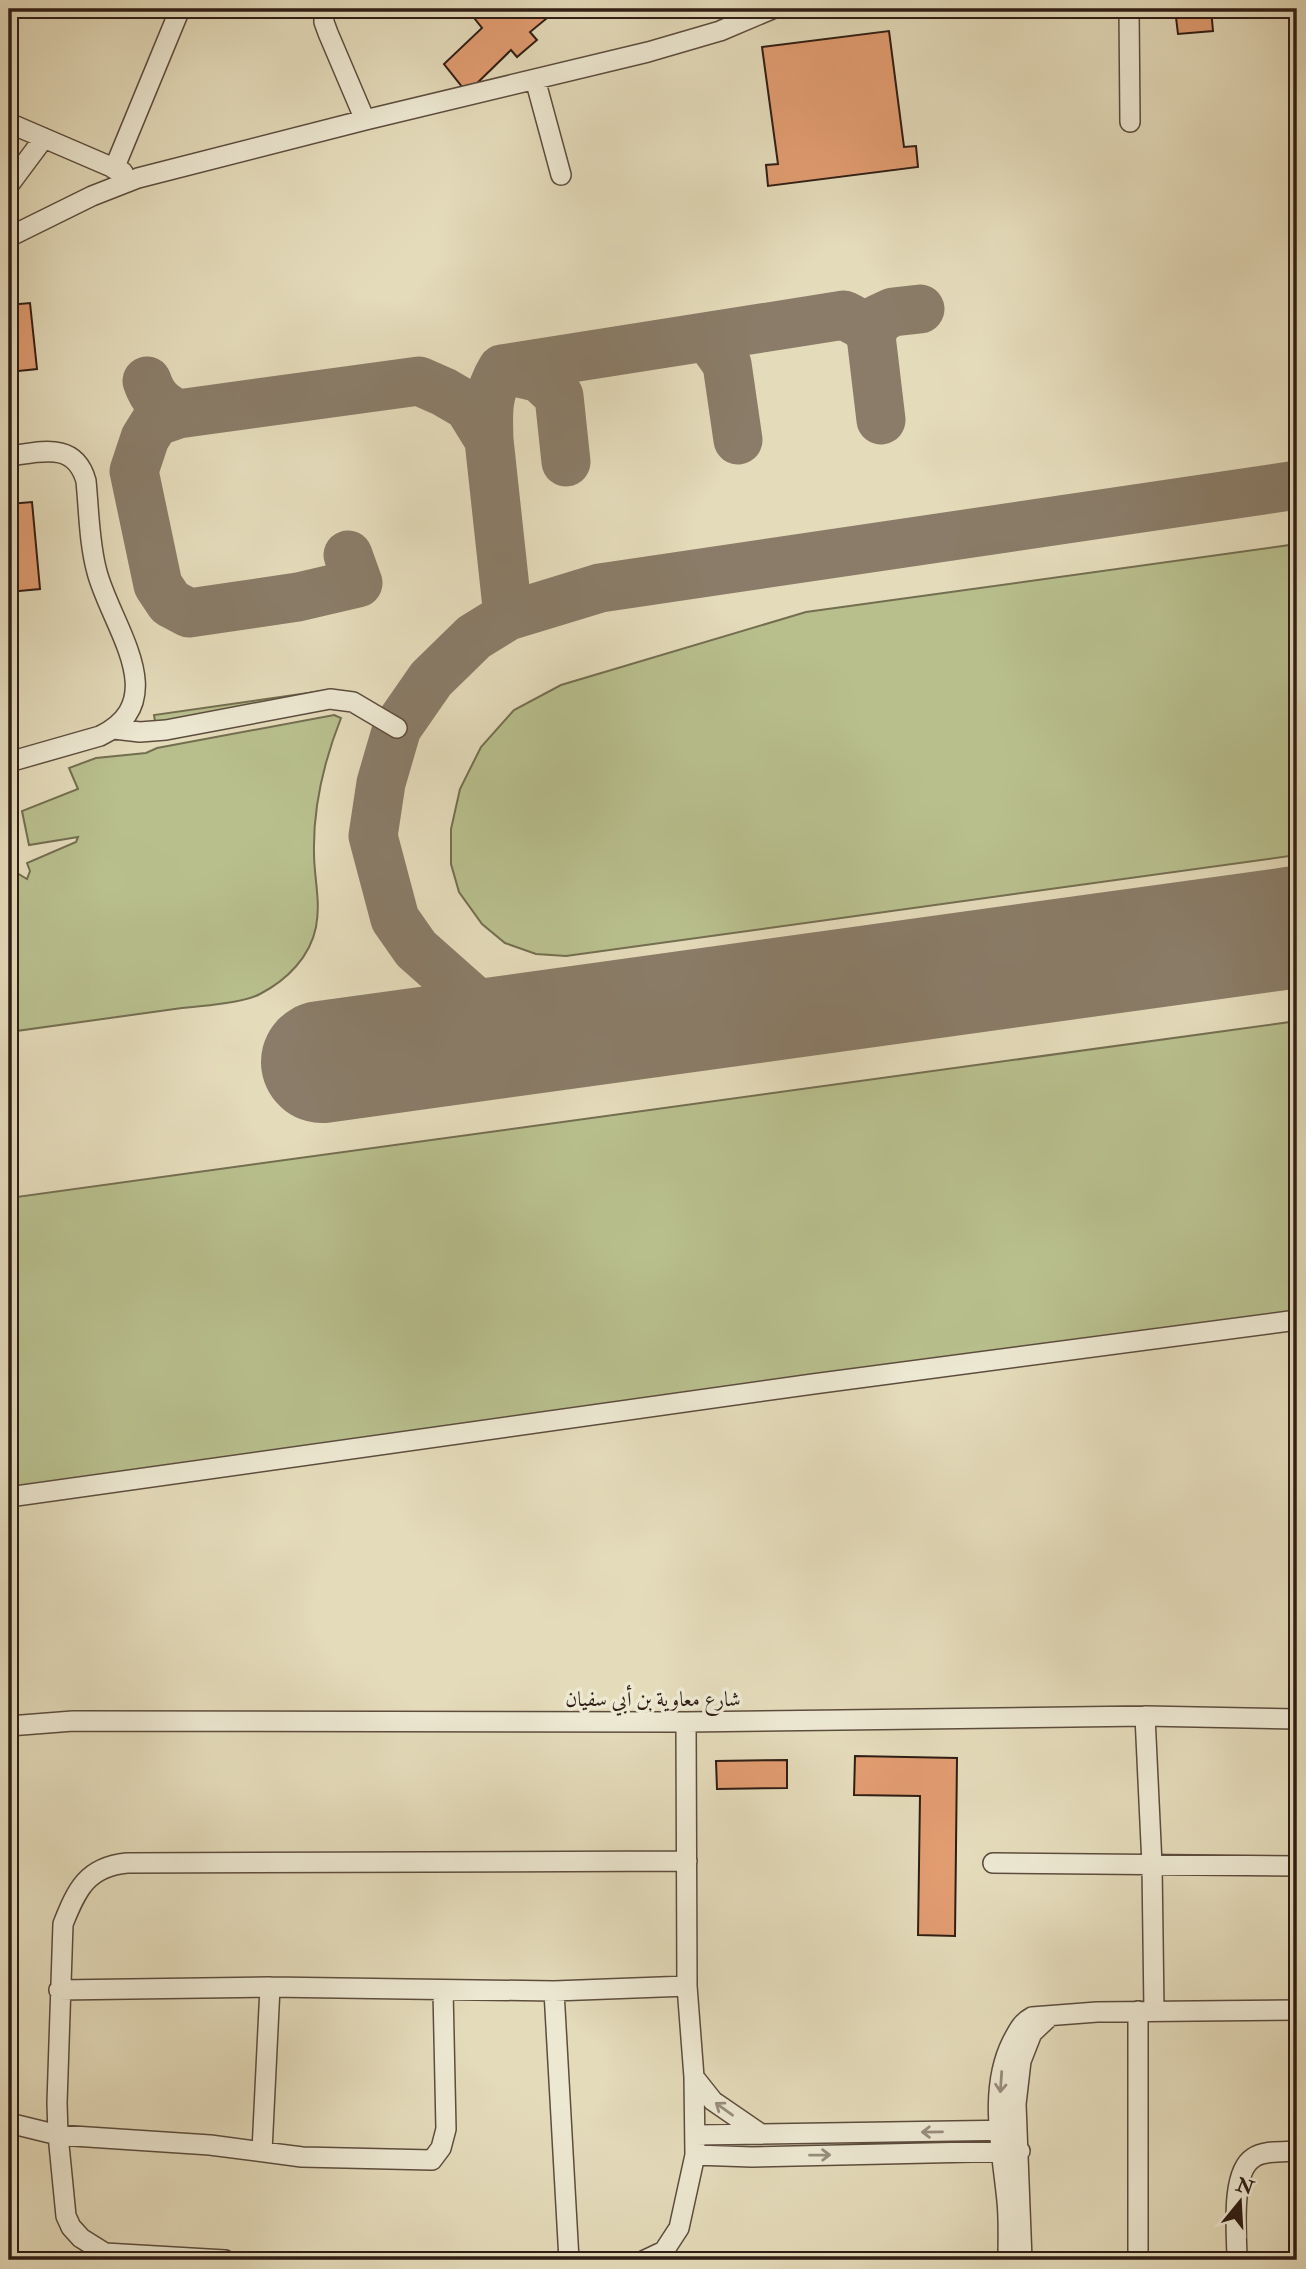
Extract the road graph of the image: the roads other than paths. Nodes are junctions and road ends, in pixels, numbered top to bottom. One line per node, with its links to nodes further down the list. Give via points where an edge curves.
1 (180, 9): 10 (street)
2 (324, 9): 6 (street, via 328,33)
3 (772, 9): 5 (street, via 684,43)
4 (1129, 9): 7 (street)
5 (535, 79): 6 (street); 11 (street)
6 (365, 120): 12 (street)
7 (1130, 122)
8 (9, 123): 9 (street)
9 (44, 138): 10 (street); 13 (street)
10 (114, 169): 12 (street)
11 (561, 175)
12 (138, 178): 14 (street)
13 (9, 185)
14 (9, 237)
15 (9, 456): 17 (street, via 59,452 82,467 96,569 137,683 126,717)
16 (397, 728): 17 (street, via 353,702 330,699 166,730)
17 (114, 729): 18 (street)
18 (9, 762)
19 (1297, 1320): 20 (street)
20 (9, 1497)
21 (1145, 1716): 22 (street, شارع معاوية بن أبي سفيان); 23 (street, شارع معاوية بن أبي سفيان); 27 (street)
22 (1297, 1719)
23 (686, 1722): 24 (street, شارع معاوية بن أبي سفيان, via 73,1721); 25 (street)
24 (9, 1726)
25 (687, 1861): 29 (street); 31 (street, via 114,1864 98,1869 85,1881 63,1924)
26 (993, 1863): 27 (street)
27 (1152, 1865): 28 (street); 35 (street)
28 (1297, 1866)
29 (687, 1986): 33 (street); 36 (street)
30 (270, 1987): 31 (street); 32 (street); 42 (street)
31 (60, 1990): 41 (street)
32 (443, 1990): 33 (street); 42 (street, via 446,2129 442,2148 432,2160 338,2159)
33 (554, 1992): 47 (street)
34 (1297, 2010): 35 (street)
35 (1146, 2011): 38 (street, via 1050,2016 1032,2033 1021,2061); 51 (street)
36 (694, 2077): 39 (street); 40 (street, one-way to 36, via 713,2101)
37 (9, 2123): 41 (street)
38 (1009, 2130): 40 (street, one-way to 40); 44 (street)
39 (695, 2134): 40 (street); 45 (street)
40 (761, 2134)
41 (58, 2135): 42 (street); 46 (street, via 66,2216 90,2245 105,2253)
42 (262, 2151)
43 (1297, 2151): 52 (street, via 1254,2157 1243,2170)
44 (1011, 2152): 45 (street, one-way to 44); 49 (street); 50 (street)
45 (695, 2155): 48 (street, via 679,2228 664,2251)
46 (225, 2260)
47 (569, 2260)
48 (645, 2260)
49 (1008, 2260)
50 (1022, 2260)
51 (1138, 2260)
52 (1237, 2260)

